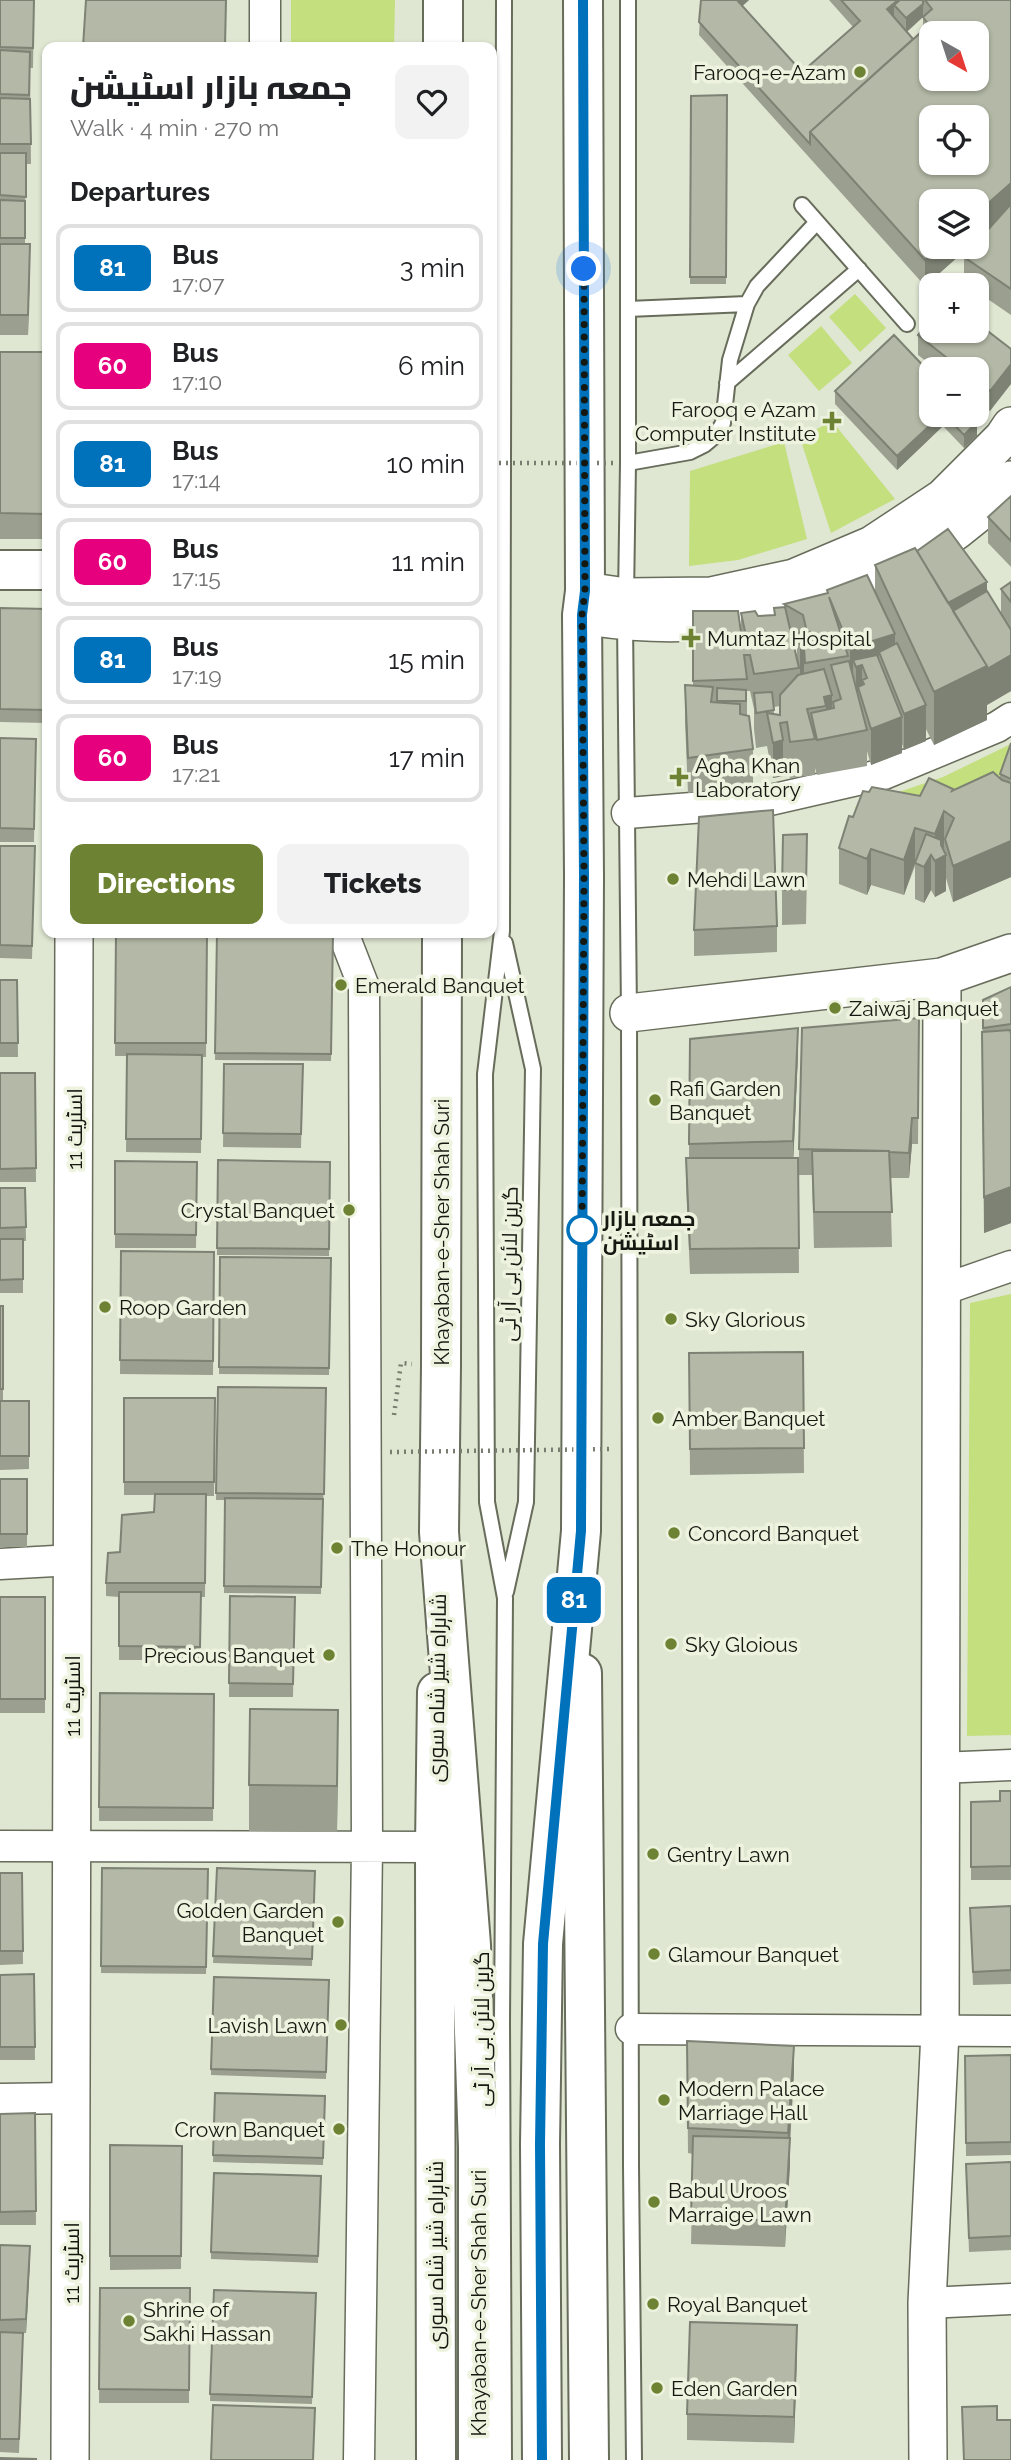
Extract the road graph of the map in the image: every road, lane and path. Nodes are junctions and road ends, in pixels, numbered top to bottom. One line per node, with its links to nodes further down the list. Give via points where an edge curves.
1 (265, 0): 6 (street)
2 (443, 0): 7 (main road)
3 (504, 0): 25 (lane, گرین لائن بی آر ٹی)
4 (583, 0): 21 (main road)
5 (628, 0): 12 (lane)
6 (265, 42)
7 (443, 42)
8 (802, 205): 9 (lane)
9 (817, 222): 10 (lane); 11 (lane, via 757,286)
10 (859, 269): 13 (lane); 14 (lane)
11 (747, 304): 12 (lane); 14 (lane)
12 (628, 309): 17 (lane)
13 (907, 324)
14 (727, 383): 17 (lane, via 723,423 704,445 690,452)
15 (1008, 436): 22 (street, via 943,498 850,555 794,578)
16 (497, 463): 17 (path, bridge)
17 (621, 463): 22 (lane)
18 (1011, 480): 22 (street, via 976,514 915,558 848,592 775,613 701,624)
19 (0, 570): 20 (main road)
20 (42, 570)
21 (584, 603): 22 (street); 38 (main road)
22 (626, 609): 24 (lane)
23 (1011, 718): 24 (street, via 884,774 757,803)
24 (627, 813): 31 (lane)
25 (502, 931): 42 (lane, گرین لائن بی آر ٹی, via 485,1074 486,1307 487,1502); 42 (lane, گرین لائن بی آر ٹی, via 533,1069 526,1502)
26 (74, 938): 40 (street, اسٹریٹ 11)
27 (346, 938): 47 (street, via 364,987)
28 (442, 938): 39 (main road, Khayaban-e-Sher Shah Suri)
29 (1011, 953): 30 (street)
30 (942, 977): 31 (street); 33 (street)
31 (629, 1013): 49 (lane)
32 (1011, 1266): 33 (street)
33 (942, 1290): 44 (street)
34 (401, 1363): 35 (path)
35 (393, 1426)
36 (392, 1439): 37 (path, bridge, via 390,1452)
37 (612, 1449)
38 (581, 1531): 62 (main road, via 543,1944); 63 (main road)
39 (439, 1532): 48 (main road, شاہراہِ شیر شاہ سوری); 54 (main road, شاہراہِ شیر شاہ سوری, via 471,1945)
40 (73, 1560): 41 (street); 46 (street, اسٹریٹ 11)
41 (0, 1564)
42 (505, 1598): 61 (lane, گرین لائن بی آر ٹی)
43 (1011, 1765): 44 (street)
44 (939, 1768): 51 (street)
45 (0, 1846): 46 (street)
46 (72, 1847): 47 (street); 52 (street, اسٹریٹ 11)
47 (366, 1847): 48 (street); 58 (street)
48 (435, 1847): 59 (main road, شاہراہِ شیر شاہ سوری)
49 (631, 2029): 51 (street); 64 (lane)
50 (1011, 2031): 51 (street)
51 (940, 2032): 56 (street)
52 (71, 2098): 53 (street); 57 (street, اسٹریٹ 11)
53 (0, 2099)
54 (478, 2147): 60 (main road, Khayaban-e-Sher Shah Suri)
55 (1011, 2299): 56 (street)
56 (927, 2303): 65 (street)
57 (71, 2460)
58 (359, 2460)
59 (436, 2460)
60 (478, 2460)
61 (504, 2460)
62 (542, 2460)
63 (589, 2460)
64 (634, 2460)
65 (928, 2460)

